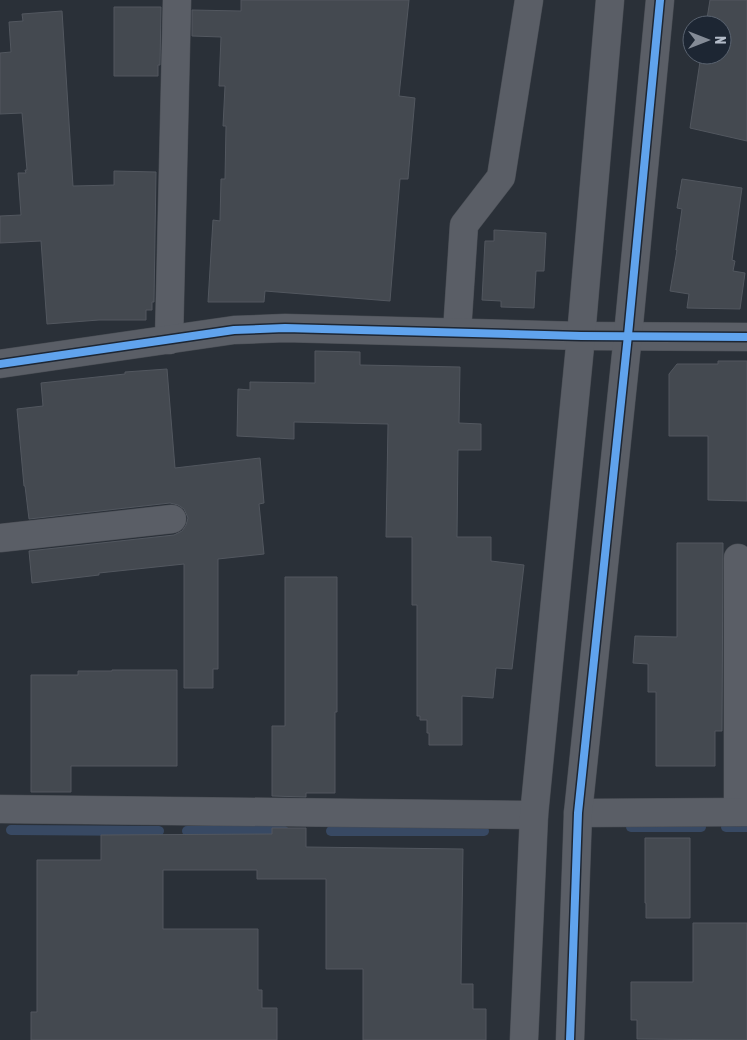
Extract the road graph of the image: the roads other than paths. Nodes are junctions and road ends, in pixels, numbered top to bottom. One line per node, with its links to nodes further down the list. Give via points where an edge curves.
1 (177, 0): 9 (street)
2 (529, 0): 5 (street, via 501,177 464,225)
3 (610, 0): 7 (street)
4 (660, 0): 6 (street)
5 (457, 332): 7 (street); 9 (street, via 285,328 234,330)
6 (628, 335): 7 (street); 8 (street); 16 (street)
7 (581, 336): 17 (street)
8 (747, 337)
9 (169, 340): 10 (street)
10 (0, 364)
11 (172, 519): 12 (street)
12 (0, 538)
13 (738, 558): 15 (street)
14 (0, 809): 17 (street)
15 (743, 812): 16 (street)
16 (578, 813): 19 (street)
17 (534, 814): 18 (street)
18 (524, 1040)
19 (570, 1040)

